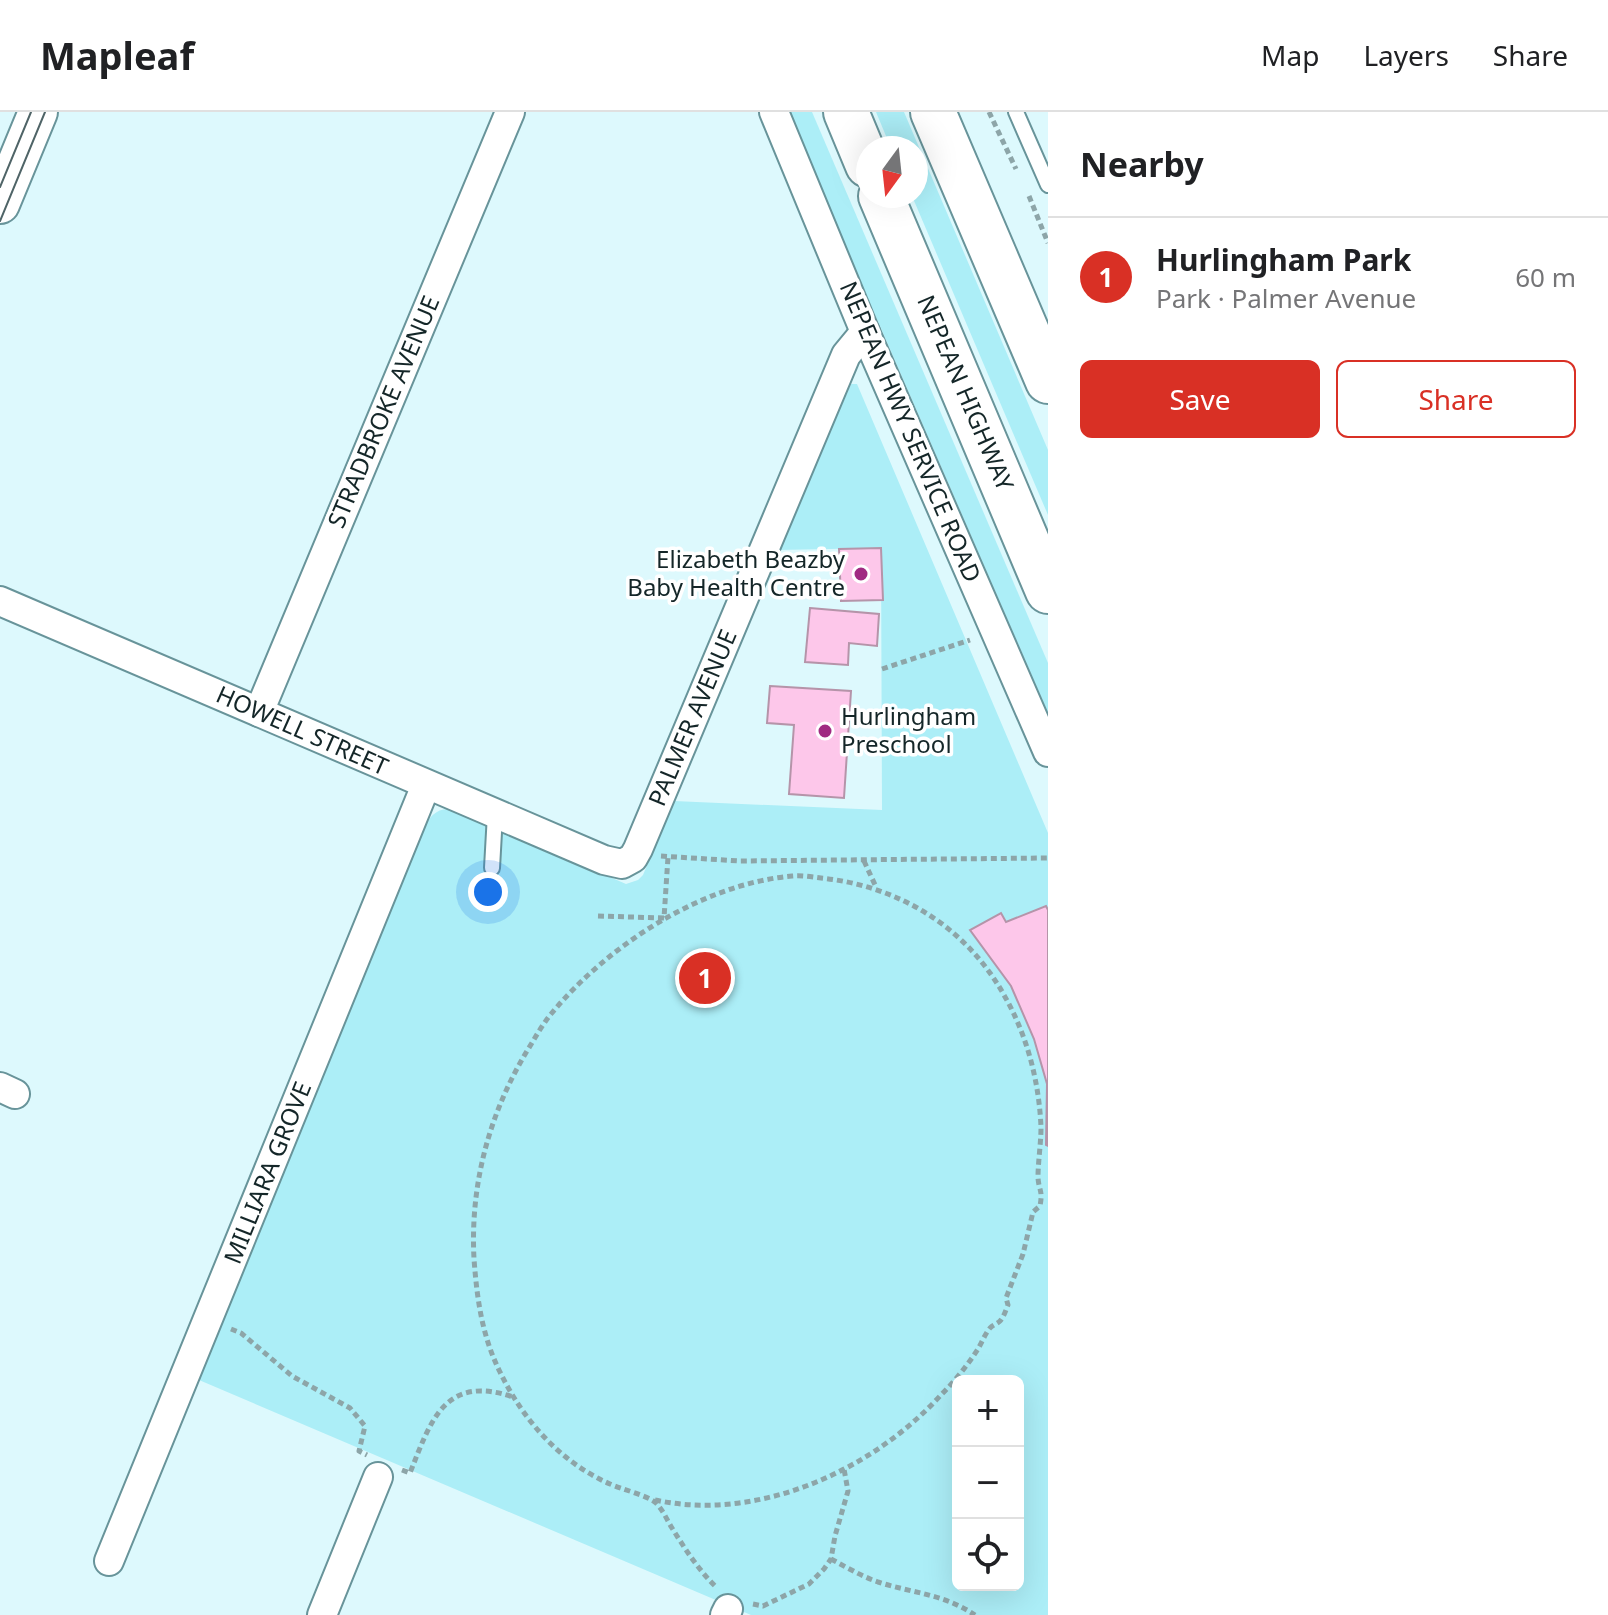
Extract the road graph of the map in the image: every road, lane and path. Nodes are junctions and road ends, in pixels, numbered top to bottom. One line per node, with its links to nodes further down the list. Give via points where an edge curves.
1 (38, 112): 9 (main road)
2 (510, 112): 17 (street, STRADBROKE AVENUE)
3 (774, 112): 11 (street, NEPEAN HWY SERVICE ROAD)
4 (846, 112): 7 (highway)
5 (933, 112): 12 (highway)
6 (1016, 112): 8 (lane)
7 (856, 136)
8 (1048, 185)
9 (2, 191)
10 (886, 208): 13 (highway, NEPEAN HIGHWAY)
11 (865, 332): 18 (street, NEPEAN HWY SERVICE ROAD); 21 (street, PALMER AVENUE, via 846,355)
12 (1048, 381)
13 (1048, 591)
14 (0, 601): 17 (street, HOWELL STREET)
15 (970, 640): 16 (path)
16 (882, 669)
17 (259, 712): 19 (street, HOWELL STREET)
18 (1048, 752)
19 (426, 785): 20 (street, HOWELL STREET); 29 (street, MILLIARA GROVE)
20 (495, 814): 21 (street, HOWELL STREET, via 604,860 622,864); 25 (lane)
21 (638, 849): 22 (path)
22 (668, 857): 24 (path); 28 (path)
23 (1048, 858): 24 (path)
24 (864, 861): 26 (path)
25 (492, 868)
26 (877, 888): 28 (path, via 794,876 746,886); 32 (path, via 935,918 961,940 983,961 1015,1014 1036,1082 1042,1191 1000,1321 938,1398 900,1432)
27 (598, 916): 28 (path)
28 (664, 918): 30 (path, via 596,968 548,1016 496,1110 476,1198 474,1260 487,1345)
29 (207, 1321): 31 (path, via 241,1333 292,1376 350,1408 365,1426 359,1451); 35 (street, MILLIARA GROVE)
30 (513, 1397): 31 (path, via 483,1390 445,1403 410,1473); 33 (path, via 536,1429 581,1469)
31 (383, 1467): 37 (street)
32 (844, 1469): 33 (path, via 737,1505); 34 (path, via 848,1491)
33 (655, 1500): 36 (path, via 699,1570)
34 (831, 1559): 36 (path, via 809,1584 759,1607); 38 (path, via 878,1582 928,1593)
35 (109, 1561)
36 (728, 1603)
37 (322, 1615)
38 (975, 1615)

